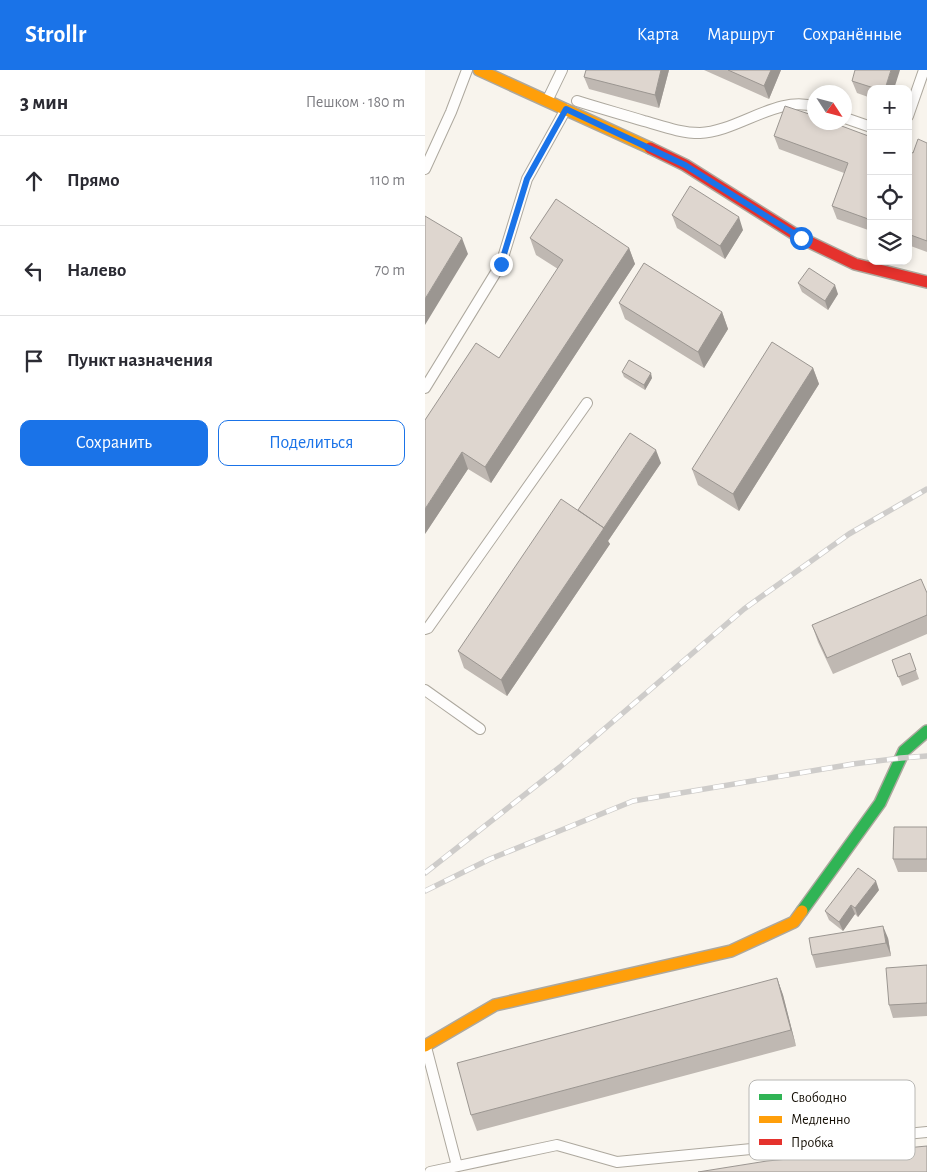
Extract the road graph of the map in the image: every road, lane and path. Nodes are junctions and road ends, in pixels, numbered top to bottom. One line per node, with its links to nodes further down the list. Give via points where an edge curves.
1 (467, 70): 11 (lane)
2 (479, 70): 5 (street)
3 (562, 70): 5 (lane)
4 (924, 70): 6 (lane)
5 (547, 101): 7 (lane, via 571,100 678,131 701,133 723,129 773,110); 8 (street)
6 (912, 104)
7 (807, 105)
8 (566, 109): 12 (street, via 685,165 801,238 855,264); 13 (lane, via 527,179 501,264)
9 (852, 121): 10 (lane)
10 (867, 126)
11 (425, 169)
12 (927, 282)
13 (425, 388)
14 (587, 403): 15 (lane)
15 (425, 629)
16 (425, 690): 17 (lane)
17 (480, 729)
18 (927, 731): 19 (street, via 904,751 880,803 795,922 731,951 495,1005)
19 (425, 1046): 21 (lane)
20 (749, 1149): 21 (lane, via 617,1162 557,1145)
21 (457, 1166): 22 (lane)
22 (430, 1172)

